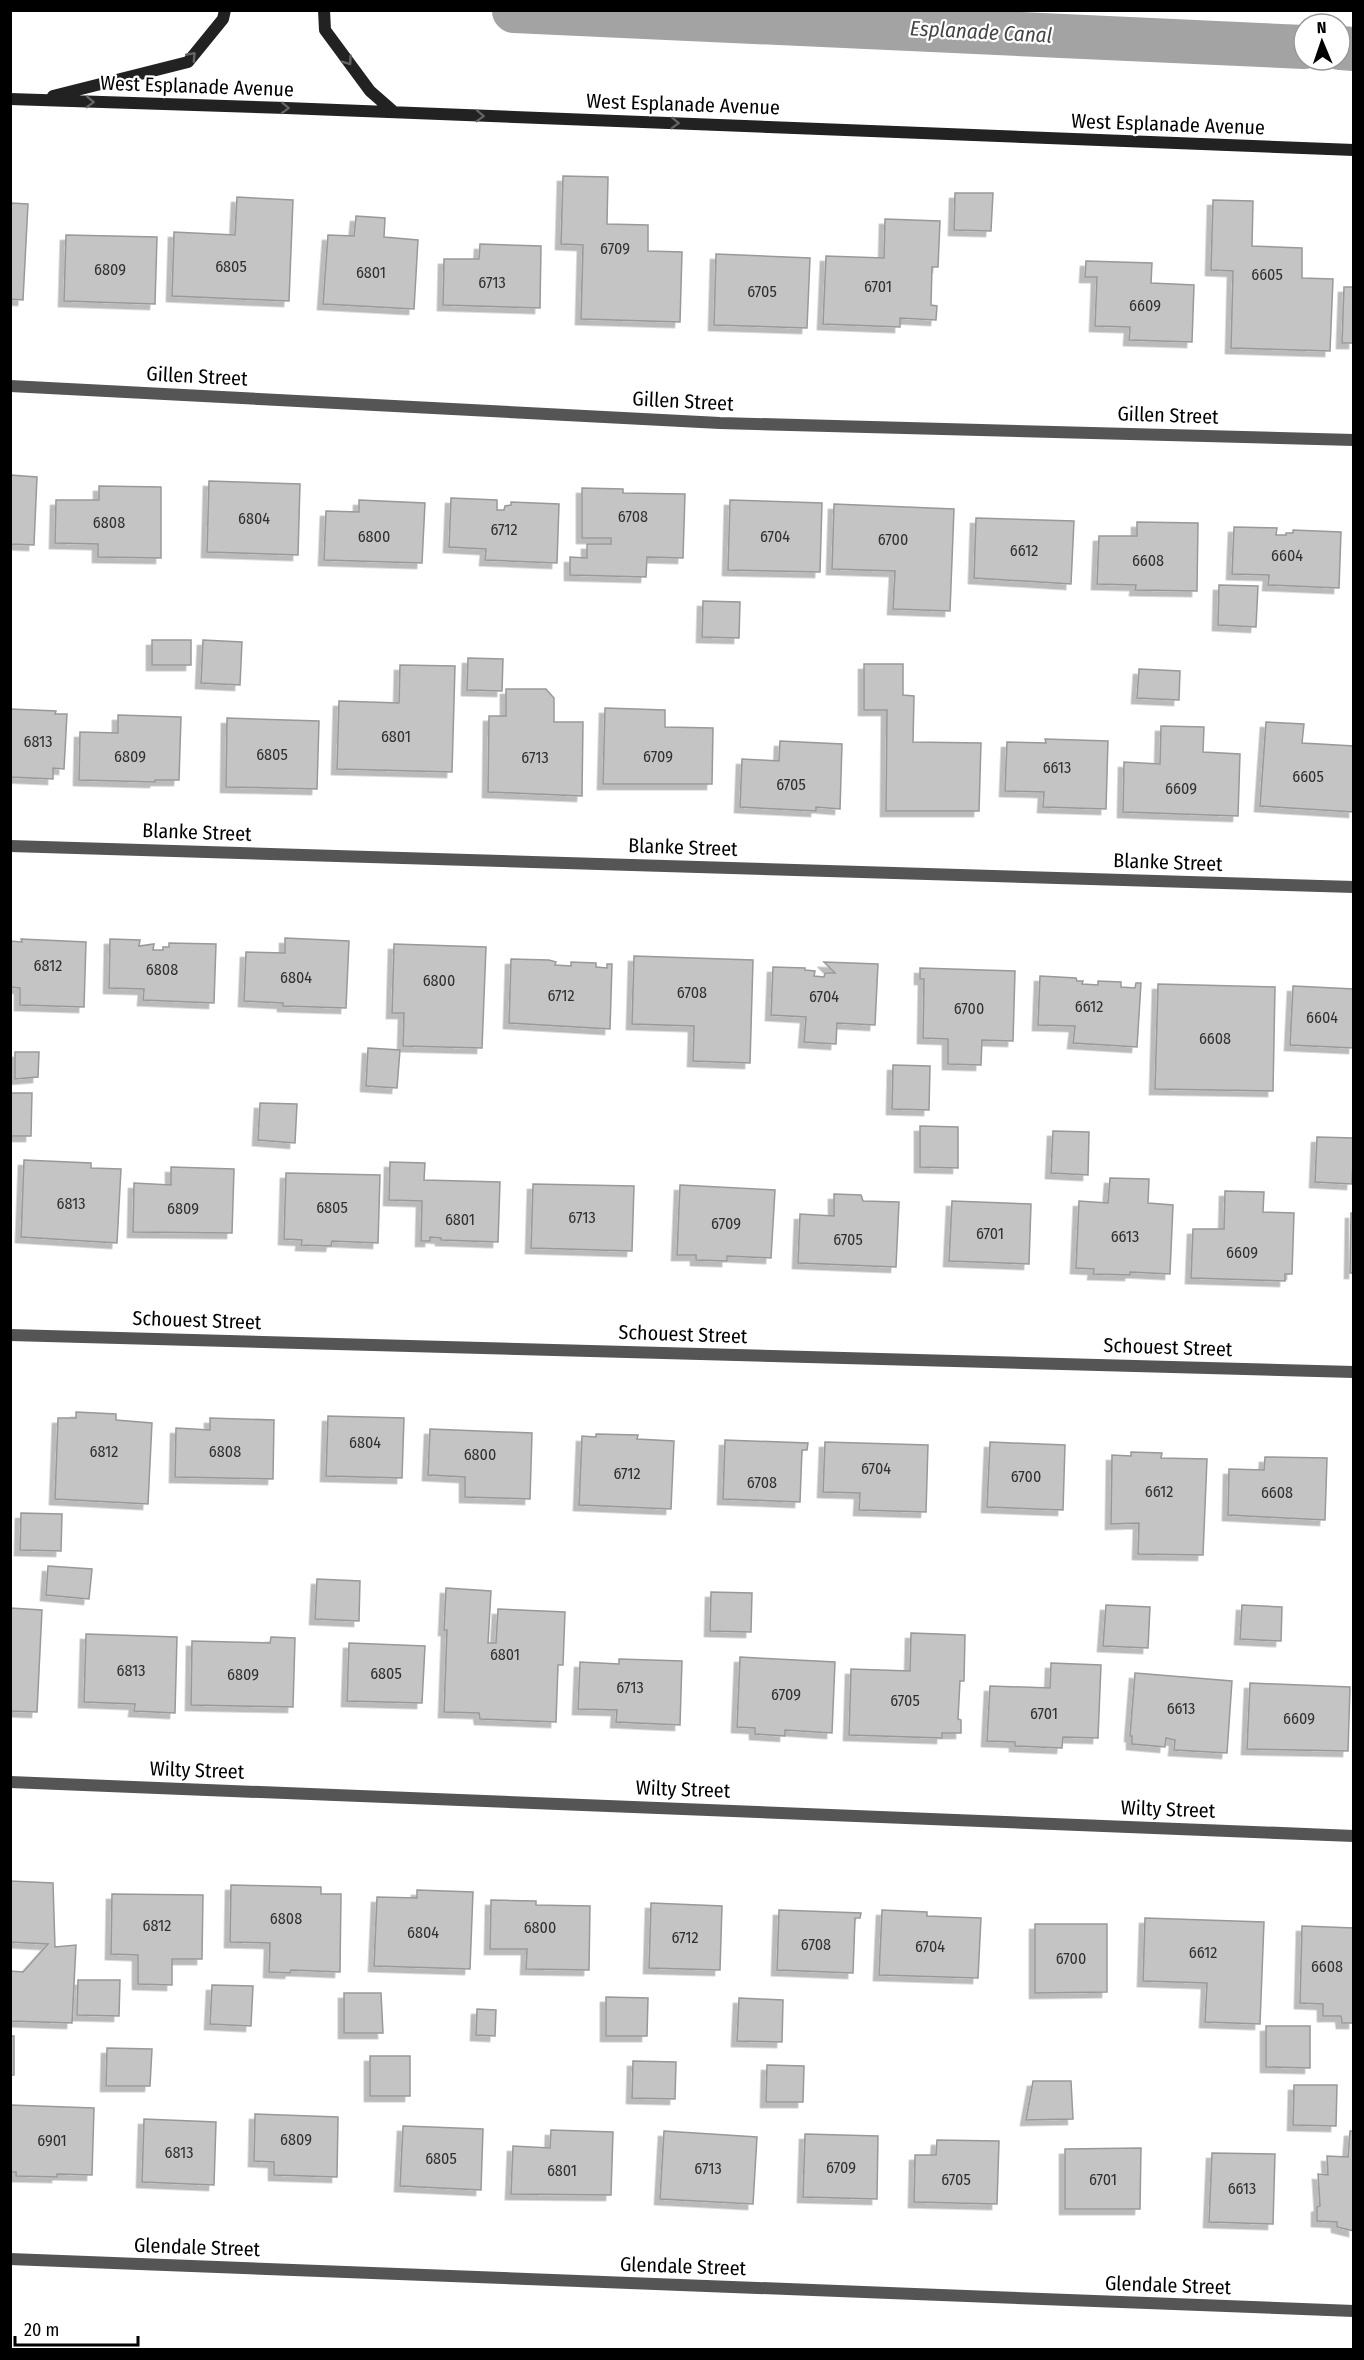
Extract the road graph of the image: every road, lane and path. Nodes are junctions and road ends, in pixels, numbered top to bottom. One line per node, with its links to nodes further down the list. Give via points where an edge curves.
1 (225, 10): 4 (main road, one-way to 1, via 188,62 223,19)
2 (324, 10): 5 (main road, one-way to 5, via 325,30 370,91)
3 (10, 99): 4 (main road, West Esplanade Avenue)
4 (37, 100): 5 (main road, West Esplanade Avenue, one-way to 5)
5 (394, 112): 6 (main road, West Esplanade Avenue, one-way to 6)
6 (1353, 150)
7 (10, 386): 8 (street, Gillen Street, via 720,423)
8 (1353, 440)
9 (10, 846): 10 (street, Blanke Street)
10 (1353, 887)
11 (10, 1335): 12 (street, Schouest Street)
12 (1353, 1372)
13 (10, 1782): 14 (street, Wilty Street)
14 (1353, 1836)
15 (10, 2259): 16 (street, Glendale Street)
16 (1353, 2311)

